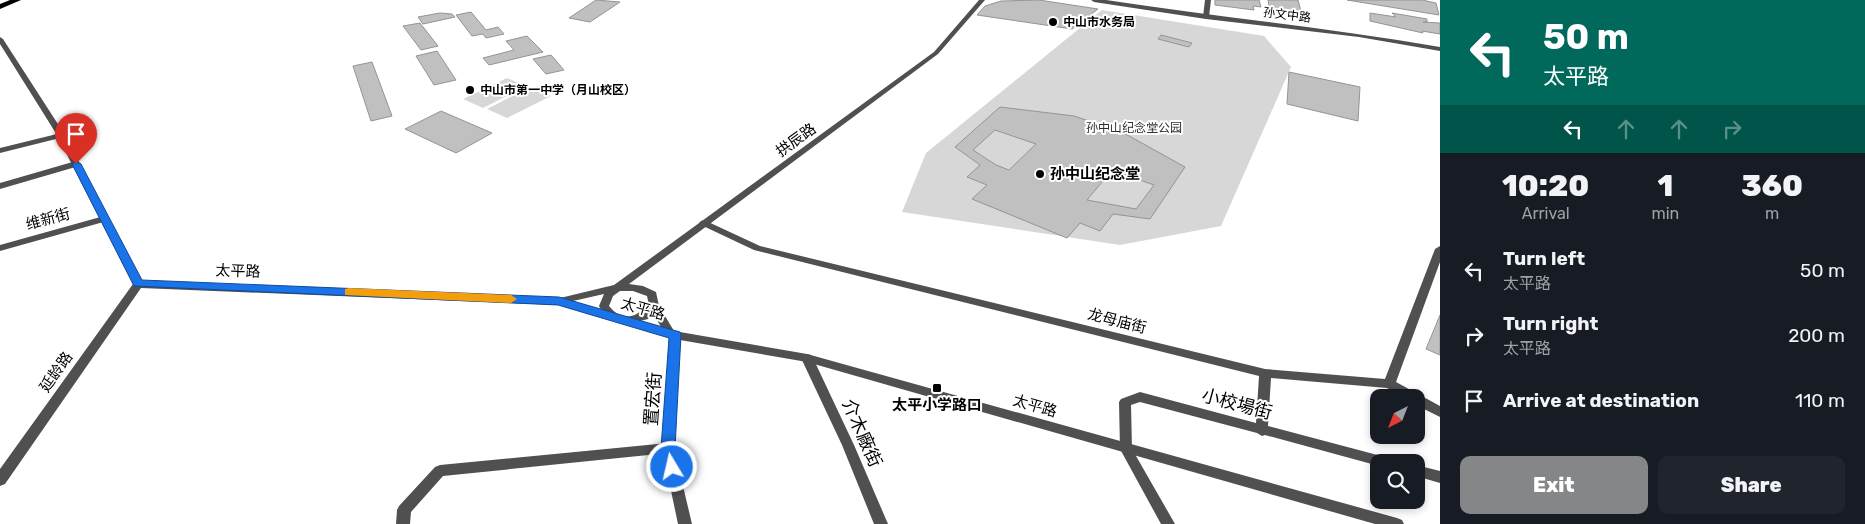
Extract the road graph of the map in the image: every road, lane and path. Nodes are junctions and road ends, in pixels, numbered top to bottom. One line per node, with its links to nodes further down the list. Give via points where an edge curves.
1 (17, 0): 5 (main road)
2 (982, 0): 14 (street, 拱辰路, via 936,53)
3 (1208, 0): 6 (street)
4 (1097, 1): 6 (street, 孙文中路)
5 (0, 7)
6 (1206, 17): 8 (street, 孙文中路, via 1359,36)
7 (0, 39): 9 (street)
8 (1440, 50)
9 (61, 135): 10 (street); 11 (street)
10 (0, 150)
11 (76, 164): 12 (street); 13 (street)
12 (0, 186)
13 (104, 220): 15 (street, 维新街); 18 (street)
14 (704, 223): 17 (street, 拱辰路); 27 (street, 龙母庙街, via 757,248)
15 (0, 248)
16 (1440, 249): 28 (street)
17 (644, 268): 19 (street, via 638,280); 20 (street, 拱辰路)
18 (138, 284): 21 (street, 太平路); 38 (street, 延龄路)
19 (640, 287): 20 (street); 22 (street, via 652,294)
20 (615, 290): 21 (street); 23 (street, via 609,294 604,306)
21 (559, 301): 23 (street, 太平路)
22 (654, 306): 24 (street, via 644,316); 25 (street)
23 (611, 316): 24 (street, 太平路)
24 (628, 320): 25 (street, 太平路)
25 (673, 334): 26 (street, 太平路); 33 (street, 置宏街)
26 (807, 358): 34 (street, 太平路); 41 (street, 介木廠街)
27 (1265, 373): 28 (street, 龙母庙街); 32 (street)
28 (1389, 384): 29 (street)
29 (1398, 389)
30 (1425, 404): 31 (street)
31 (1440, 412)
32 (1262, 431): 34 (street, 小校場街, via 1140,397 1125,402); 35 (street, 小校場街)
33 (668, 448): 39 (street, via 440,471 404,510); 40 (street, 置宏街)
34 (1126, 449): 42 (street); 43 (street, 太平路)
35 (1370, 458)
36 (1425, 472): 37 (street)
37 (1440, 476)
38 (0, 480)
39 (403, 524)
40 (685, 524)
41 (881, 524)
42 (1168, 524)
43 (1397, 524)

